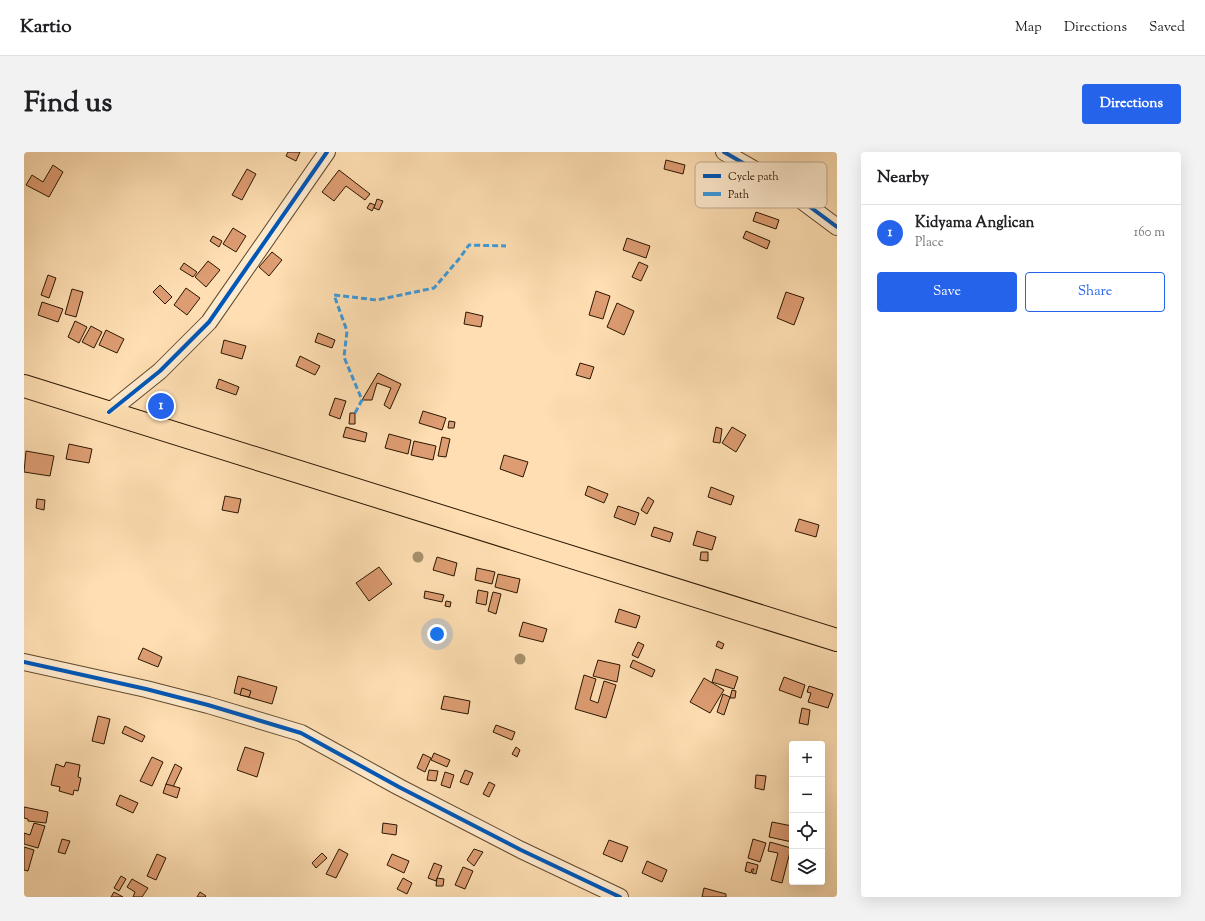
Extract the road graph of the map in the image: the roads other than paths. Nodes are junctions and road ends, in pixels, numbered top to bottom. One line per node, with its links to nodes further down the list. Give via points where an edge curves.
1 (327, 152): 7 (street, via 209,322 160,371)
2 (724, 152): 3 (street)
3 (741, 162)
4 (812, 208): 5 (street)
5 (837, 227)
6 (24, 386): 7 (highway)
7 (109, 412): 8 (highway)
8 (837, 640)
9 (24, 662): 10 (street, via 146,689 301,733 521,850)
10 (620, 897)

